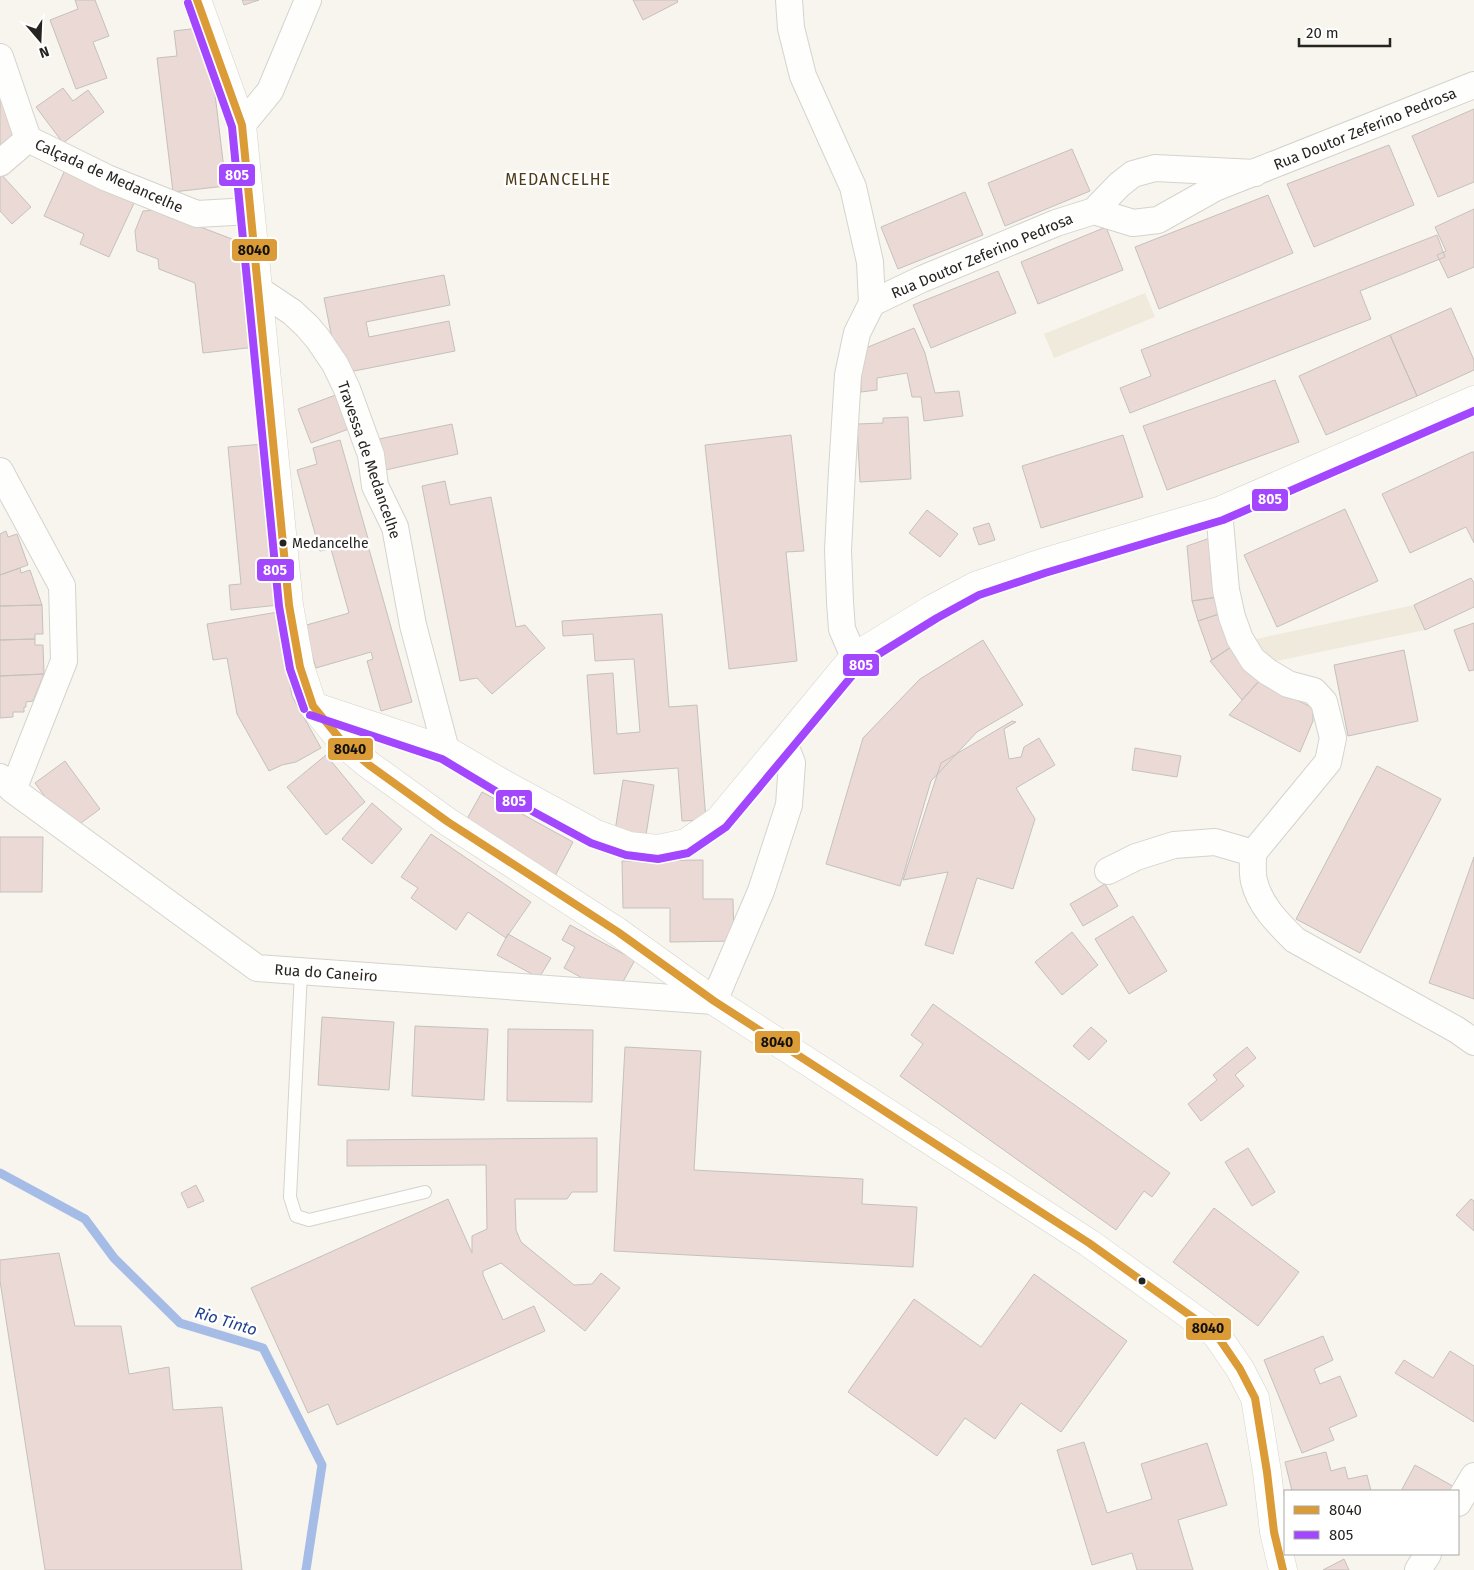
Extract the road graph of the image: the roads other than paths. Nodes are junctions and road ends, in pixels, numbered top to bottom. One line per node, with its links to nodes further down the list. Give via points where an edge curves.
1 (197, 0): 6 (street)
2 (308, 0): 6 (street, via 270,91)
3 (789, 0): 13 (street, via 791,28 803,76 853,188 870,262)
4 (0, 57): 7 (street, Calçada de Medancelhe)
5 (1474, 85): 9 (street, Rua Doutor Zeferino Pedrosa)
6 (242, 125): 10 (street)
7 (28, 139): 8 (street, Calçada de Medancelhe); 10 (street, Calçada de Medancelhe, via 107,178 197,214)
8 (0, 162)
9 (1255, 174): 11 (street, Rua Doutor Zeferino Pedrosa, via 1216,188 1158,220 1133,223); 11 (street, Rua Doutor Zeferino Pedrosa, via 1155,168 1134,174)
10 (250, 211): 12 (street)
11 (1094, 212): 13 (street, Rua Doutor Zeferino Pedrosa, via 1047,226 922,278)
12 (259, 290): 18 (street, via 289,605 300,667); 20 (street, Travessa de Medancelhe, via 307,326 335,364 347,389 370,455 375,486 395,527 413,625)
13 (872, 303): 17 (street, via 857,333 848,375 842,471 838,550 840,602 842,629)
14 (1474, 400): 16 (street)
15 (0, 471): 21 (street, via 62,586 64,661)
16 (1219, 511): 17 (street, via 975,586); 22 (street, via 1226,590 1240,639 1253,660 1268,672 1288,684 1314,691 1324,702 1333,738 1328,762)
17 (854, 657): 19 (street)
18 (313, 706): 20 (street); 25 (street, via 345,745 369,765 448,822 618,932)
19 (784, 742): 20 (street, via 720,820 686,843 658,849 628,846 596,834); 25 (street, via 792,763 790,805 761,891)
20 (446, 750)
21 (6, 783): 24 (street, Rua do Caneiro, via 257,968)
22 (1253, 853): 23 (street, via 1215,842 1174,845 1136,857); 26 (street, via 1254,880 1262,903 1295,940)
23 (1108, 871)
24 (301, 972): 25 (street, Rua do Caneiro); 27 (lane, via 290,1197 296,1216 309,1220)
25 (714, 1002): 31 (street, via 1089,1243 1216,1334 1255,1398 1274,1532)
26 (1474, 1042)
27 (425, 1192)
28 (1474, 1476): 29 (street)
29 (1459, 1501)
30 (1427, 1555): 32 (street)
31 (1283, 1570)
32 (1418, 1570)

